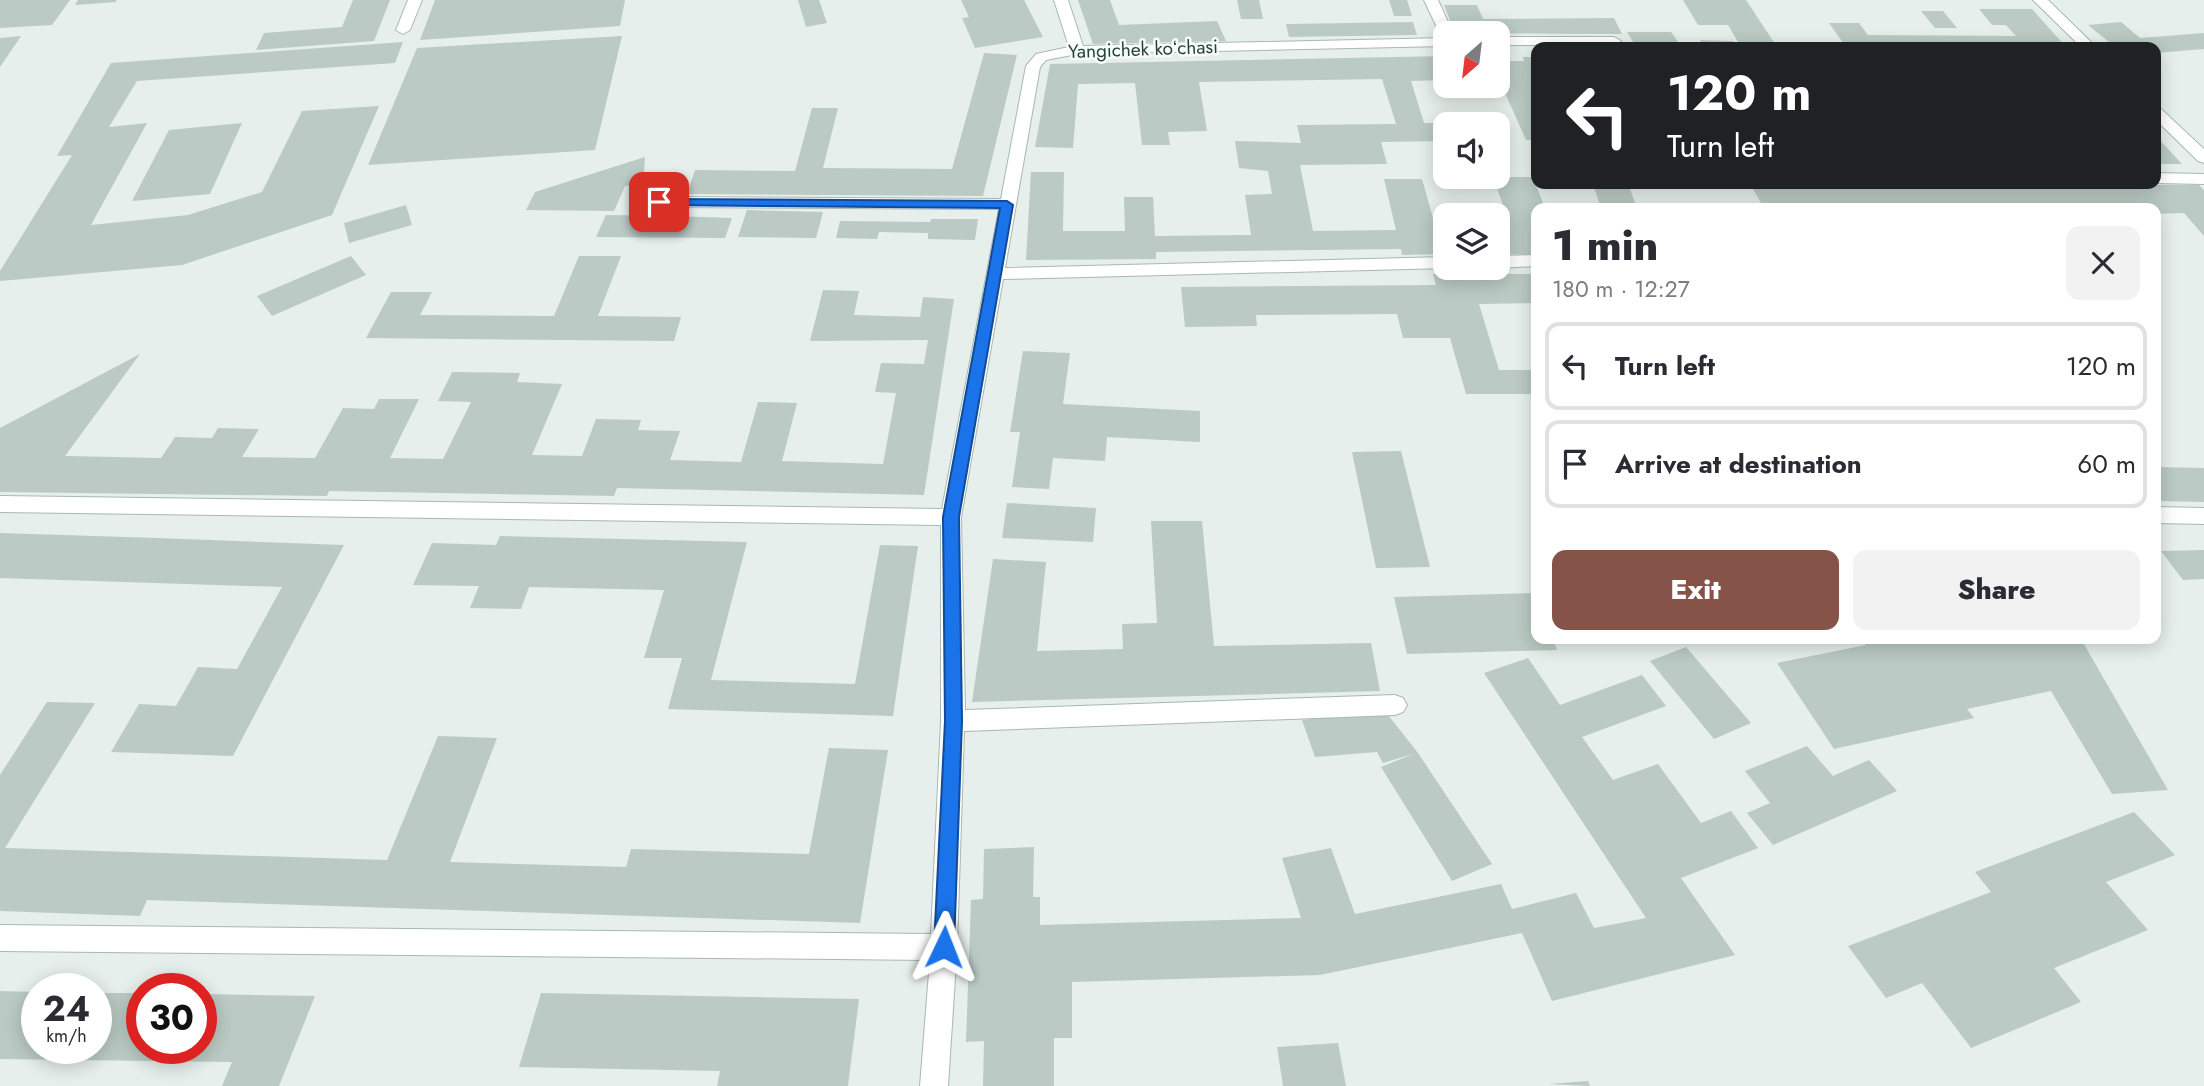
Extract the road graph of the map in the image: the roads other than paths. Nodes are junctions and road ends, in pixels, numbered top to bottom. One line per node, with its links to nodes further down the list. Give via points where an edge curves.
1 (415, 0): 6 (street)
2 (1062, 0): 11 (street)
3 (1432, 0): 5 (street)
4 (2040, 0): 10 (street)
5 (1441, 21)
6 (403, 30)
7 (1510, 41): 8 (street)
8 (1614, 41)
9 (1433, 42): 11 (street, Yangichek koʻchasi)
10 (2084, 42)
11 (1077, 50): 17 (street, Yangichek koʻchasi, via 1041,57 1033,66)
12 (2161, 117): 13 (street)
13 (2202, 155)
14 (2161, 178): 15 (street)
15 (2204, 179)
16 (659, 202): 17 (street)
17 (1007, 205): 21 (street, Yangichek koʻchasi)
18 (1531, 261): 19 (street)
19 (1510, 262)
20 (1433, 263): 21 (street)
21 (993, 274): 25 (street, Yangichek koʻchasi)
22 (0, 504): 25 (street)
23 (2161, 515): 24 (street)
24 (2204, 516)
25 (951, 517): 27 (street, Yangichek koʻchasi)
26 (1395, 705): 27 (street)
27 (953, 721): 29 (street, Yangichek koʻchasi)
28 (0, 938): 29 (street)
29 (944, 947): 30 (street, Yangichek koʻchasi)
30 (934, 1086)

